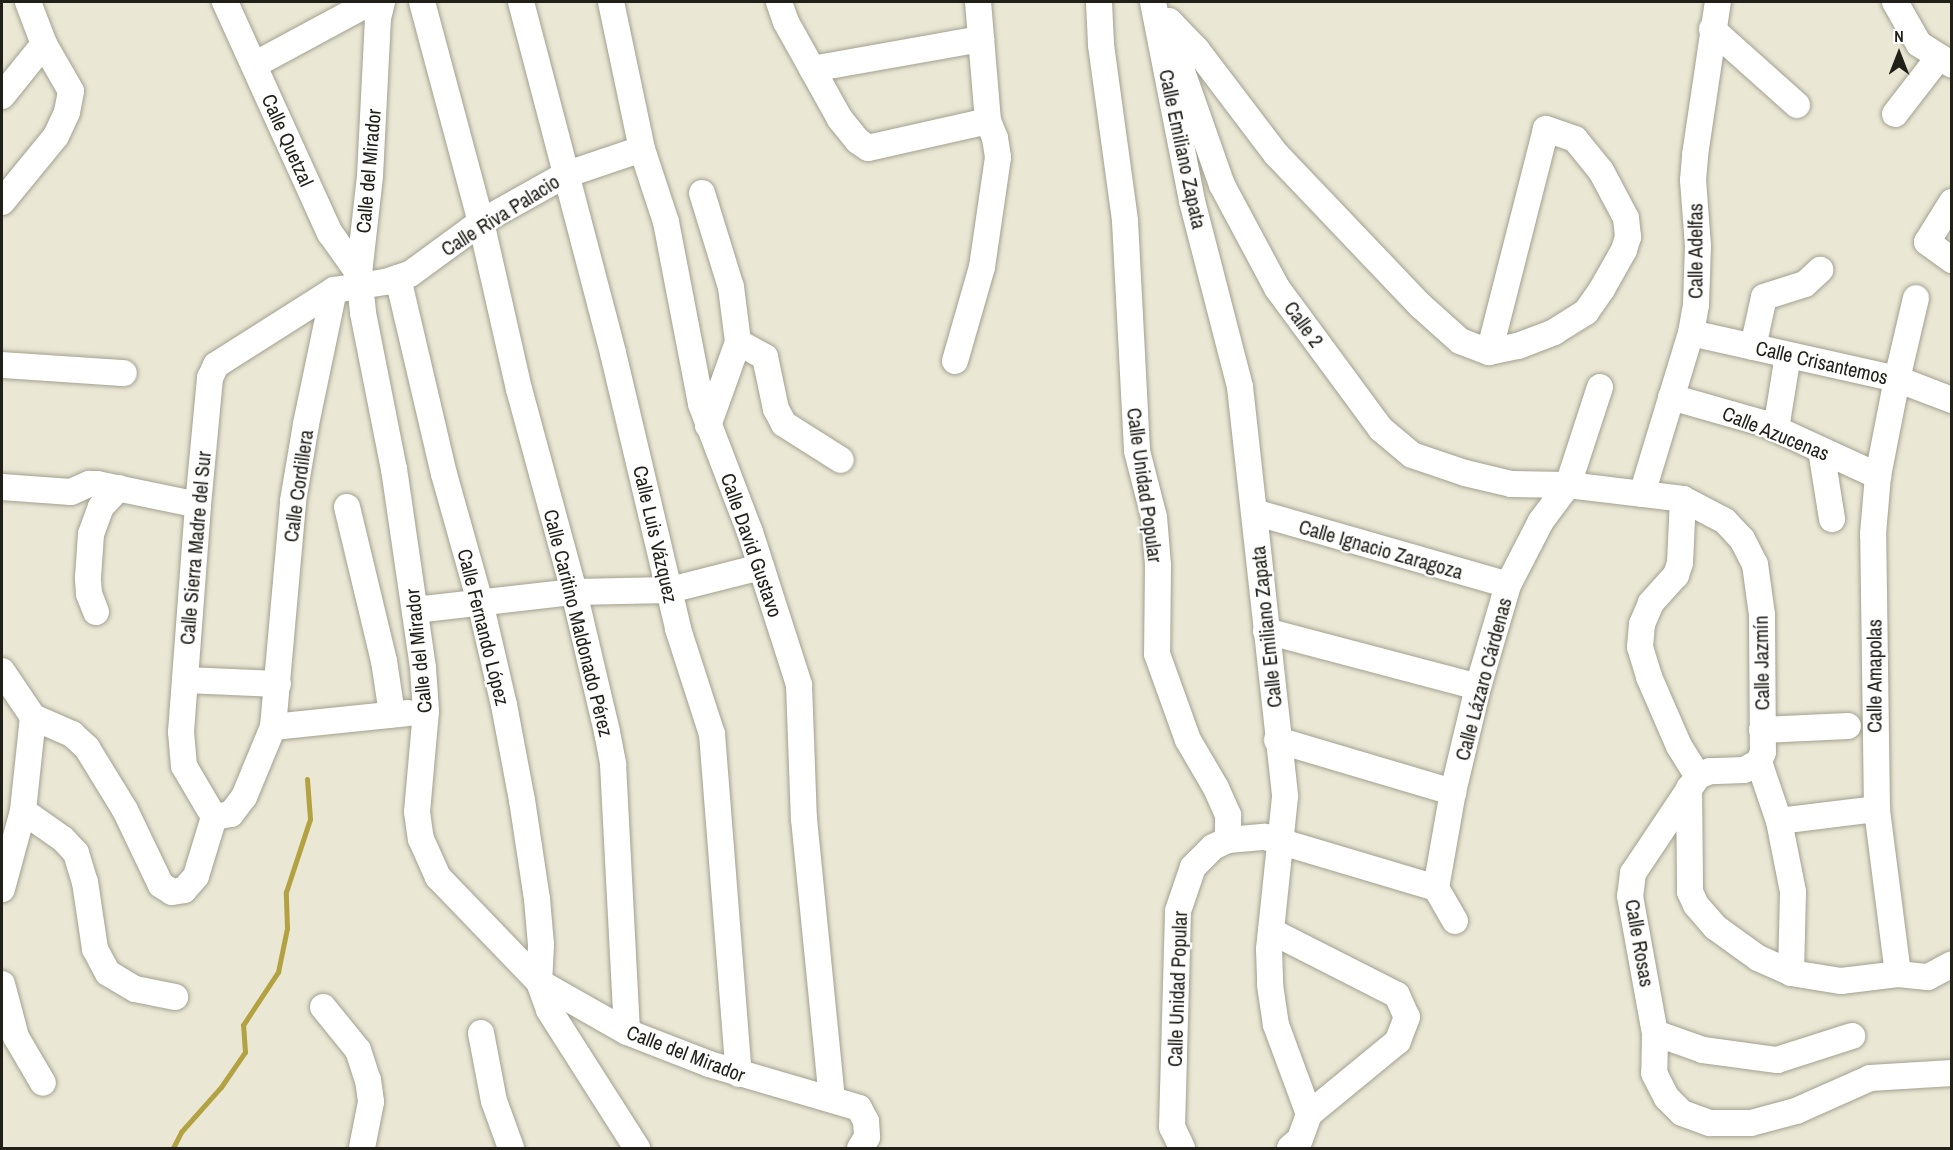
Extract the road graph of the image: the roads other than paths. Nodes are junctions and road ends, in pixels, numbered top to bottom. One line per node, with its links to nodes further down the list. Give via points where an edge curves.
1 (28, 2): 16 (street)
2 (225, 2): 18 (street, Calle Quetzal)
3 (422, 2): 29 (street, Calle Caritino Maldonado Pérez)
4 (521, 2): 25 (street, Calle Luis Vázquez)
5 (611, 2): 24 (street, Calle David Gustavo)
6 (779, 2): 19 (street)
7 (978, 2): 15 (street)
8 (1099, 2): 88 (street, Calle Unidad Popular, via 1101,45 1125,221 1137,451 1155,527 1157,654 1188,740 1227,815)
9 (1718, 2): 14 (street, Calle Adelfas)
10 (1895, 2): 17 (street, via 1919,44)
11 (1154, 4): 13 (street); 60 (street, Calle Emiliano Zapata, via 1192,201 1240,387)
12 (375, 6): 18 (street); 33 (street, Calle del Mirador, via 370,176)
13 (1172, 24): 39 (street, via 1197,50 1276,154 1420,306 1460,341); 53 (street, Calle 2, via 1178,60 1222,185 1278,288 1381,429 1412,455 1465,473 1511,484)
14 (1712, 29): 21 (street); 36 (street, Calle Adelfas, via 1694,164 1698,246)
15 (981, 39): 19 (street); 23 (street)
16 (44, 44): 20 (street); 27 (street, via 71,91 67,112 56,136)
17 (1945, 61): 22 (street)
18 (254, 65): 33 (street, Calle Quetzal, via 330,233)
19 (812, 69): 23 (street, via 840,119 868,148)
20 (2, 96)
21 (1797, 105)
22 (1895, 114)
23 (988, 121): 41 (street, via 998,157 992,212 982,267)
24 (642, 149): 25 (street, Calle Riva Palacio); 48 (street, Calle David Gustavo, via 666,222)
25 (565, 174): 29 (street, Calle Riva Palacio); 64 (street, Calle Luis Vázquez)
26 (702, 193): 37 (street, via 731,287)
27 (2, 202)
28 (1952, 202): 30 (street, via 1927,242)
29 (481, 222): 32 (street, Calle Riva Palacio, via 410,274); 65 (street, Calle Caritino Maldonado Pérez, via 519,389)
30 (1952, 260)
31 (1820, 270): 38 (street, via 1805,284 1764,297)
32 (398, 278): 33 (street, Calle Riva Palacio); 66 (street, Calle Fernando López, via 444,474)
33 (360, 280): 34 (street); 67 (street, Calle del Mirador)
34 (334, 290): 58 (street, Calle Sierra Madre del Sur, via 216,365 210,378); 72 (street, Calle Cordillera, via 293,501)
35 (1916, 298): 44 (street, Calle Amapolas)
36 (1691, 333): 38 (street, Calle Crisantemos); 46 (street, Calle Adelfas)
37 (738, 342): 48 (street); 51 (street, via 765,357 778,417 784,424)
38 (1753, 347): 40 (street, Calle Crisantemos)
39 (1489, 352): 39 (street, via 1554,332 1586,312 1628,237 1626,218 1601,171 1575,139 1546,129)
40 (1788, 355): 44 (street, Calle Crisantemos); 49 (street)
41 (955, 361)
42 (2, 365): 43 (street)
43 (124, 373)
44 (1897, 379): 47 (street, Calle Crisantemos); 52 (street, Calle Amapolas)
45 (1600, 387): 53 (street)
46 (1671, 397): 49 (street, Calle Azucenas); 56 (street, Calle Adelfas)
47 (1952, 400)
48 (708, 426): 62 (street, Calle David Gustavo)
49 (1776, 429): 50 (street, Calle Azucenas)
50 (1821, 450): 52 (street, Calle Azucenas); 61 (street)
51 (841, 460)
52 (1878, 477): 84 (street, Calle Amapolas, via 1873,534)
53 (1568, 485): 56 (street, Calle Jazmín); 63 (street, Calle Lázaro Cárdenas, via 1540,520)
54 (2, 487): 55 (street, via 70,492 90,484)
55 (119, 488): 58 (street); 68 (street, via 101,507 91,534 88,578)
56 (1642, 494): 57 (street, Calle Jazmín)
57 (1683, 499): 79 (street, Calle Jazmín, via 1725,520 1742,539 1755,564 1762,615); 82 (street, via 1680,563 1676,575 1652,603 1642,624 1640,647)
58 (198, 505): 71 (street, Calle Sierra Madre del Sur)
59 (347, 507): 75 (street, via 384,661)
60 (1254, 512): 63 (street, Calle Ignacio Zaragoza); 69 (street, Calle Emiliano Zapata)
61 (1832, 519)
62 (761, 567): 64 (street); 108 (street, Calle David Gustavo, via 799,685 804,819)
63 (1508, 585): 73 (street, Calle Lázaro Cárdenas)
64 (670, 590): 65 (street); 106 (street, Calle Luis Vázquez, via 678,629 712,734)
65 (574, 592): 66 (street); 101 (street, Calle Caritino Maldonado Pérez, via 613,764)
66 (480, 602): 67 (street); 97 (street, Calle Fernando López, via 522,800 537,899)
67 (415, 610): 74 (street, Calle del Mirador)
68 (96, 612)
69 (1266, 631): 73 (street); 80 (street, Calle Emiliano Zapata)
70 (2, 671): 76 (street)
71 (185, 680): 72 (street); 86 (street, Calle Sierra Madre del Sur, via 181,732 184,766)
72 (278, 684): 78 (street, Calle Cordillera)
73 (1478, 687): 83 (street, Calle Lázaro Cárdenas)
74 (426, 711): 75 (street); 97 (street, Calle del Mirador, via 417,812 422,838 438,877)
75 (392, 714): 78 (street)
76 (33, 717): 85 (street); 86 (street, via 72,734 87,748 125,810 161,885 172,892 184,890 196,876)
77 (1848, 726): 79 (street)
78 (273, 727): 86 (street, Calle Cordillera, via 244,797 231,814)
79 (1762, 730): 81 (street, Calle Jazmín, via 1763,752)
80 (1277, 740): 83 (street); 89 (street, Calle Emiliano Zapata, via 1285,797)
81 (1759, 762): 82 (street, via 1744,770 1710,771); 87 (street, Calle Jazmín)
82 (1693, 782): 95 (street, via 1690,892 1696,905 1715,927 1758,958); 103 (street, Calle Rosas, via 1633,873 1633,920)
83 (1453, 792): 90 (street, Calle Lázaro Cárdenas)
84 (1877, 809): 87 (street); 96 (street, Calle Amapolas)
85 (23, 810): 91 (street); 99 (street, via 76,853 85,882 95,949 108,973 135,989)
86 (214, 817)
87 (1779, 820): 95 (street, Calle Jazmín, via 1793,892)
88 (1227, 840): 89 (street, via 1265,837); 114 (street, Calle Unidad Popular, via 1194,867 1178,911 1172,1126)
89 (1280, 841): 90 (street); 93 (street, Calle Emiliano Zapata)
90 (1436, 888): 92 (street)
91 (2, 889)
92 (1455, 921)
93 (1271, 931): 109 (street, Calle Emiliano Zapata, via 1270,985 1276,1026); 109 (street, via 1397,995 1407,1017 1398,1041)
94 (1952, 964): 96 (street, via 1928,977)
95 (1791, 973): 96 (street, via 1841,981)
96 (1898, 974)
97 (539, 982): 101 (street, Calle del Mirador); 112 (street, via 549,1010)
98 (2, 984): 107 (street, via 16,1037)
99 (175, 997)
100 (323, 1007): 110 (street, via 358,1050 368,1080 371,1102)
101 (627, 1032): 106 (street, Calle del Mirador)
102 (481, 1033): 111 (street, via 494,1101)
103 (1655, 1033): 104 (street, via 1703,1050 1777,1060); 105 (street, Calle Rosas, via 1654,1073 1666,1098 1682,1113 1710,1122 1751,1123 1796,1111 1870,1078)
104 (1852, 1036)
105 (1952, 1072)
106 (739, 1074): 108 (street, Calle del Mirador)
107 (43, 1083)
108 (832, 1099): 113 (street, Calle del Mirador, via 859,1108 867,1120 867,1137)
109 (1309, 1114): 115 (street, via 1300,1139)
110 (362, 1149)
111 (511, 1149)
112 (637, 1149)
113 (860, 1149)
114 (1182, 1149)
115 (1290, 1149)

